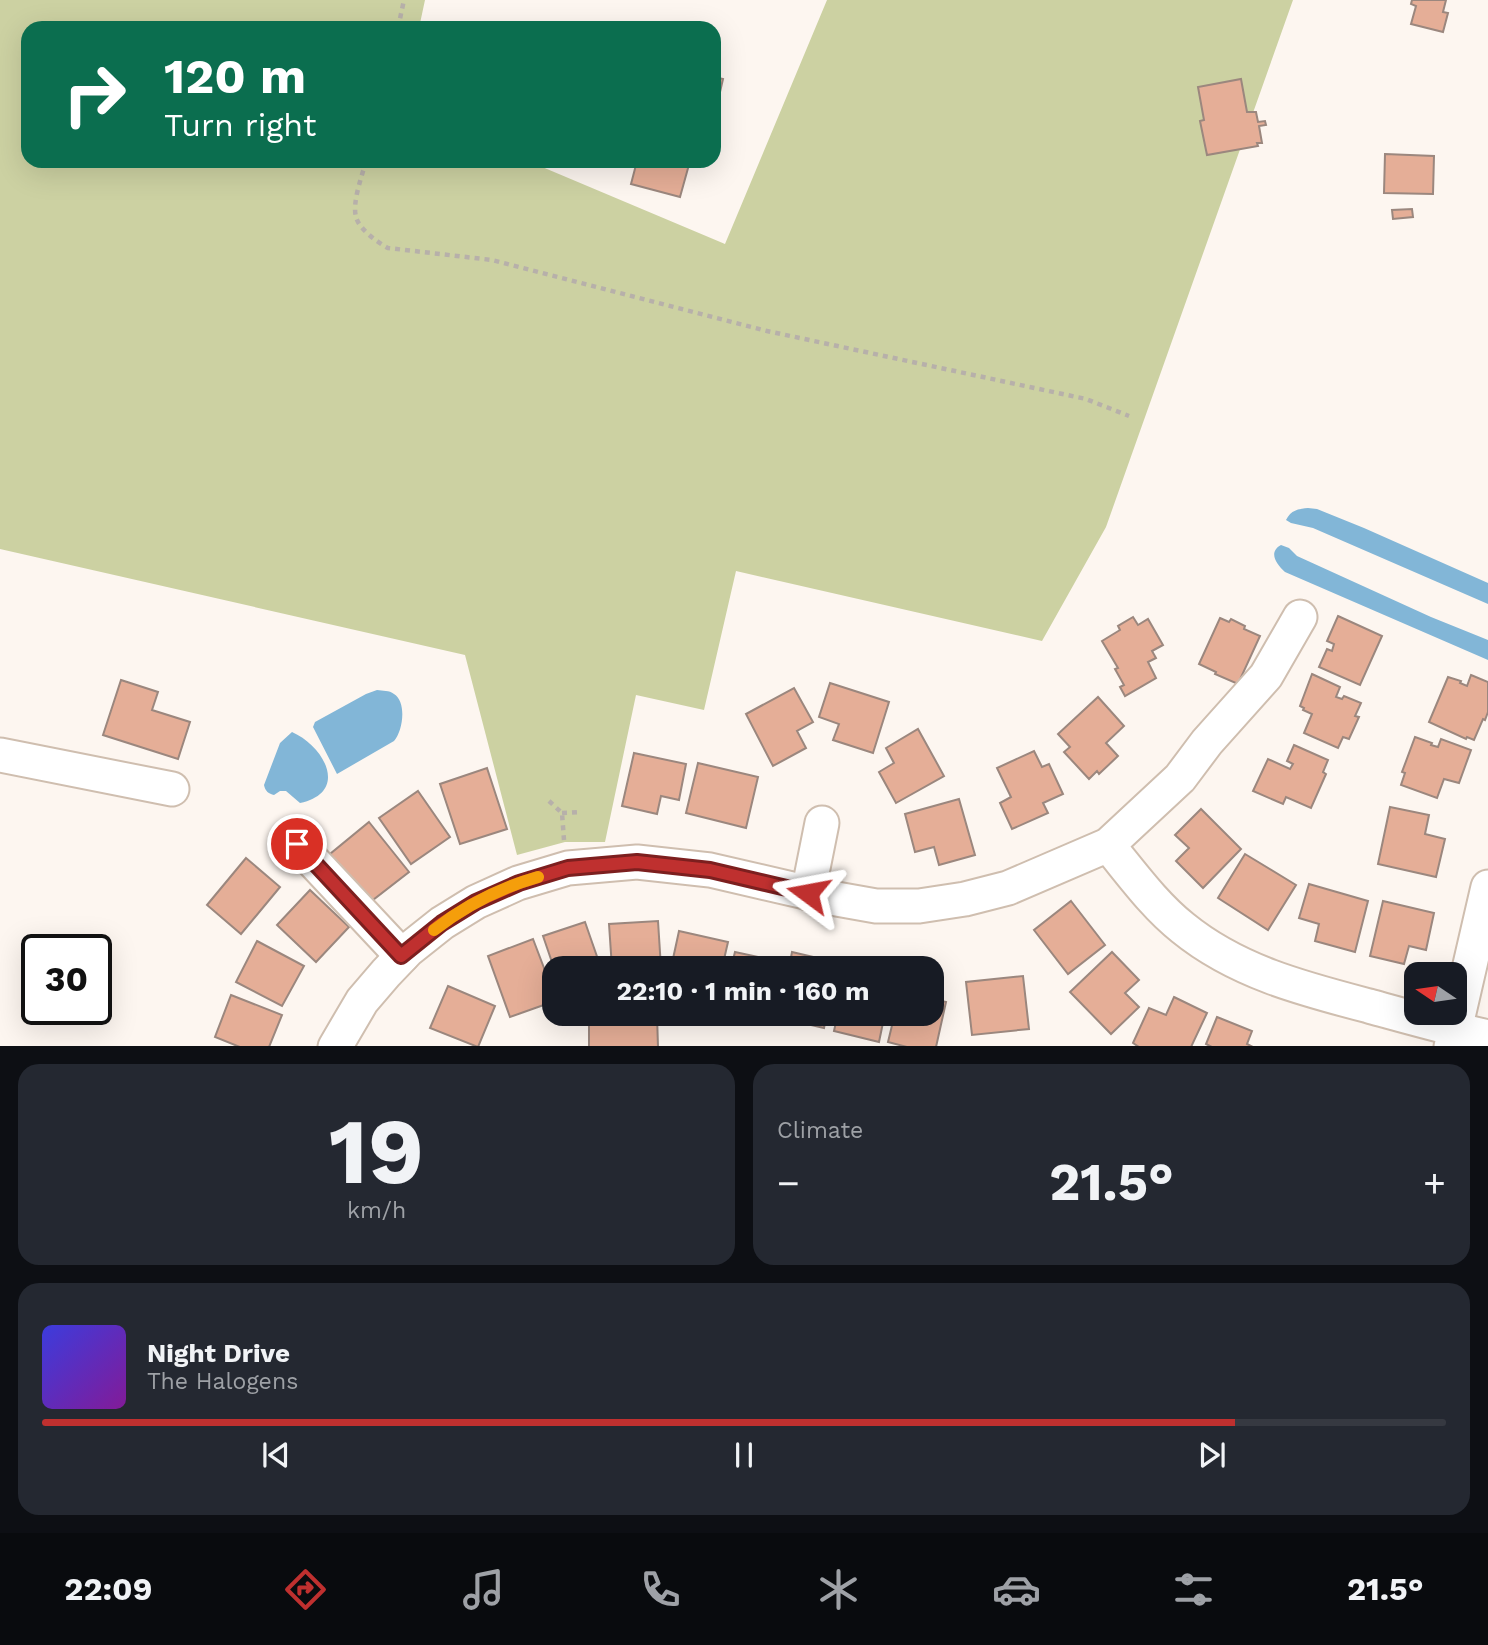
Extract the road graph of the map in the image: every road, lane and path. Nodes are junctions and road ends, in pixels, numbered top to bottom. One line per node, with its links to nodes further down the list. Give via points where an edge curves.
1 (404, 0): 2 (path)
2 (400, 21)
3 (364, 168): 4 (path, via 356,219 375,241 388,248 492,260 767,331 1086,399)
4 (1129, 416)
5 (1300, 617): 13 (street, via 1266,676 1180,778)
6 (0, 755): 7 (street)
7 (172, 789)
8 (549, 801): 10 (path)
9 (580, 811): 10 (path)
10 (562, 813): 14 (path)
11 (822, 823): 16 (street)
12 (297, 844): 17 (street)
13 (1108, 845): 16 (street, via 1008,888 942,903 876,906); 19 (street, via 1168,915 1226,957 1268,976)
14 (568, 868): 16 (street, via 637,862 710,870); 17 (street, via 476,902)
15 (1488, 887): 19 (street)
16 (808, 893)
17 (401, 956): 20 (street, via 362,1001)
18 (1488, 1037): 19 (street)
19 (1452, 1038)
20 (335, 1046)

